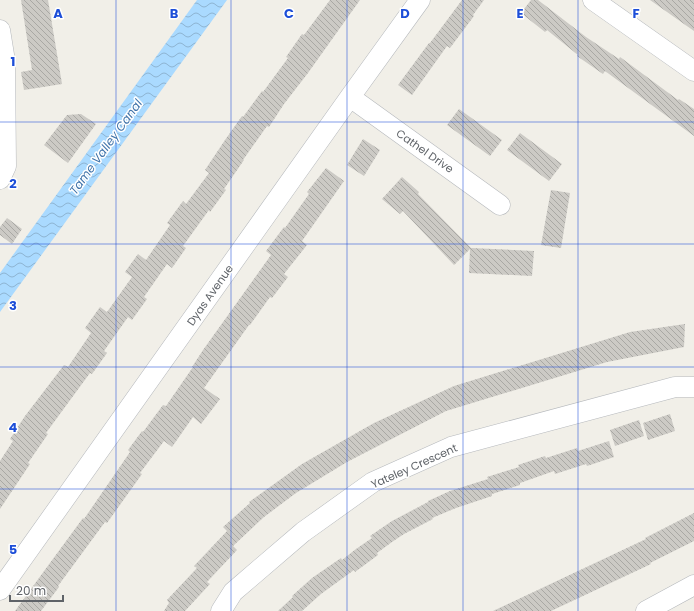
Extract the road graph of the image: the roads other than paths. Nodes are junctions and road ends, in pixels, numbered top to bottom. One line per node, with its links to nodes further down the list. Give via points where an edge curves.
1 (420, 0): 6 (street, Dyas Avenue)
2 (593, 0): 5 (street)
3 (0, 30): 4 (street)
4 (3, 64): 7 (street, via 6,166)
5 (694, 71)
6 (350, 97): 8 (street, Cathel Drive); 11 (street, Dyas Avenue)
7 (0, 179)
8 (500, 205)
9 (694, 387): 12 (street, Yateley Crescent, via 675,387 451,447 373,482 303,532 233,592)
10 (694, 585): 13 (street)
11 (0, 590)
12 (221, 611)
13 (646, 611)

